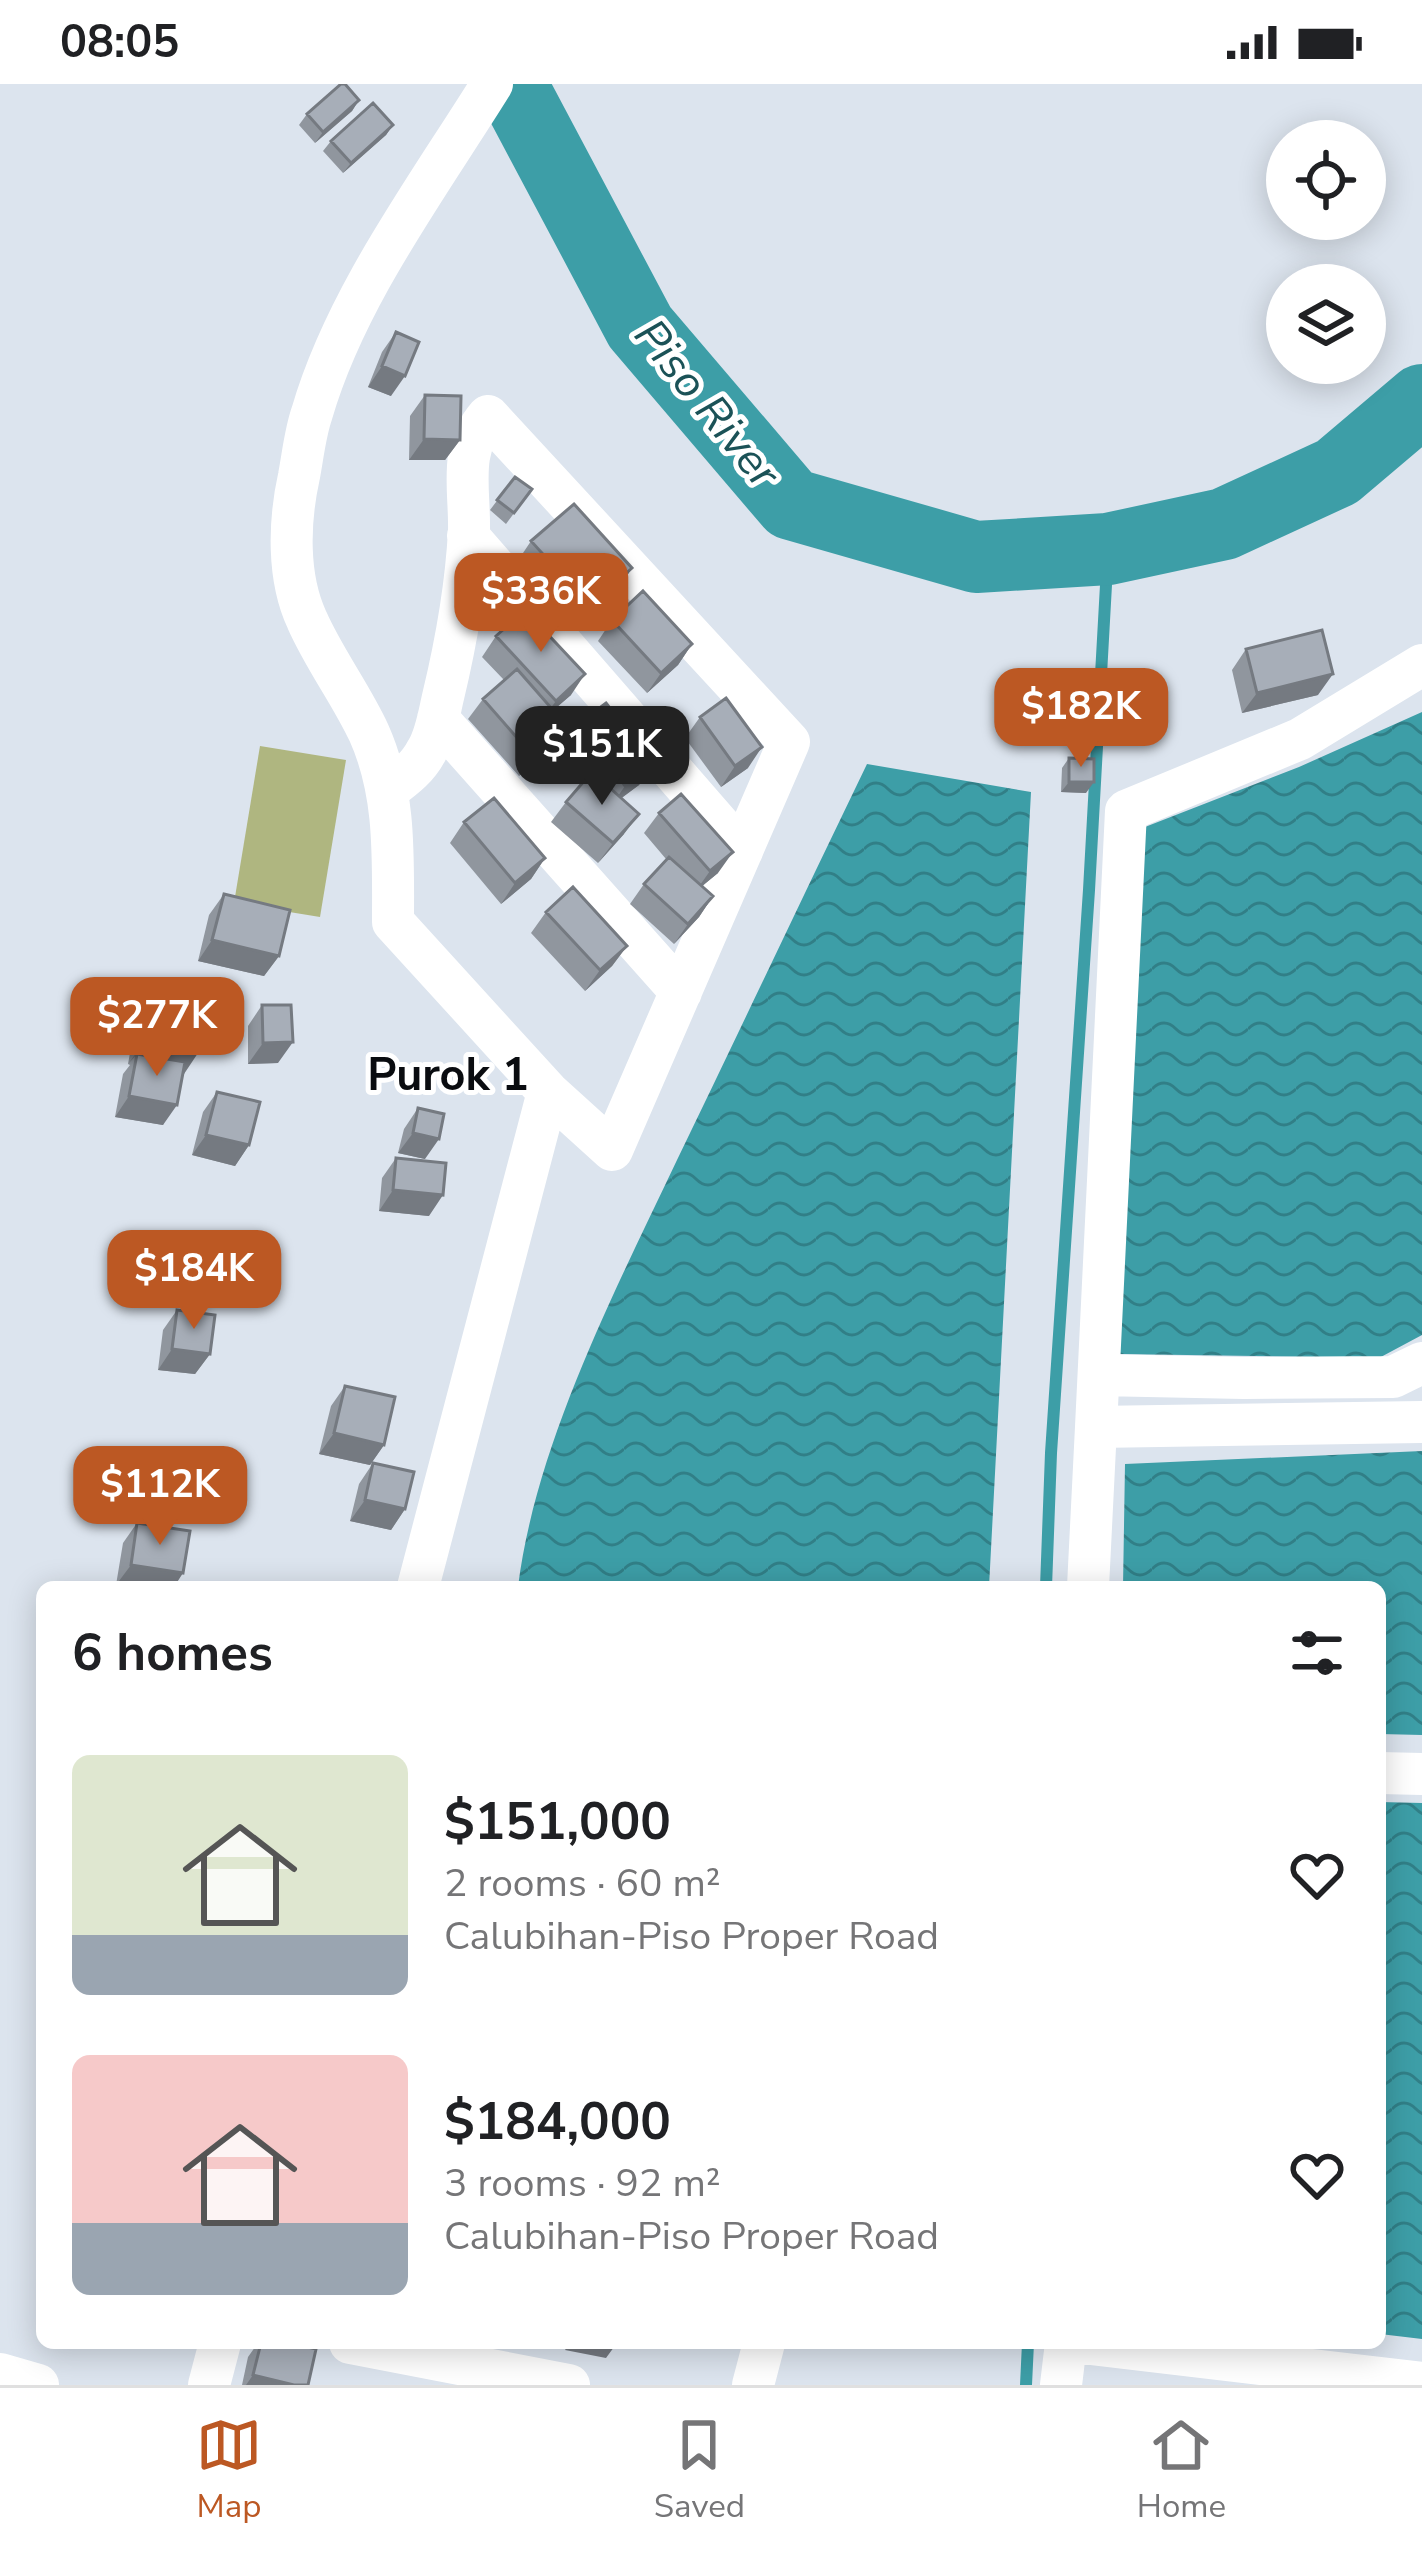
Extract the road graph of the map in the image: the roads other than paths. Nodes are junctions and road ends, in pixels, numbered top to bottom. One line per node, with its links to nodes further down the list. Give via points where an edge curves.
1 (492, 84): 5 (street, via 366,286 311,413 295,495 291,554 305,618 370,736)
2 (469, 536): 4 (street); 6 (street); 6 (street, via 469,445 488,416 789,742)
3 (1422, 664): 10 (street, via 1300,739 1126,811)
4 (438, 719): 5 (street, via 429,748); 7 (street)
5 (388, 790): 8 (street, via 393,922)
6 (742, 851): 7 (street)
7 (681, 992): 8 (street, via 612,1150)
8 (548, 1091): 13 (street)
9 (1422, 1364): 10 (street, via 1393,1377)
10 (1099, 1375): 12 (street)
11 (1422, 1422): 12 (street)
12 (1096, 1426): 14 (street)
13 (420, 1581)
14 (1088, 1581)
15 (1386, 1773): 16 (street)
16 (1422, 1774)
17 (218, 2349): 25 (street)
18 (381, 2349): 26 (street)
19 (762, 2349): 27 (street)
20 (1065, 2349): 28 (street)
21 (1133, 2349): 23 (street)
22 (0, 2374): 24 (street)
23 (1422, 2383)
24 (38, 2385)
25 (209, 2385)
26 (569, 2385)
27 (753, 2385)
28 (1061, 2385)

